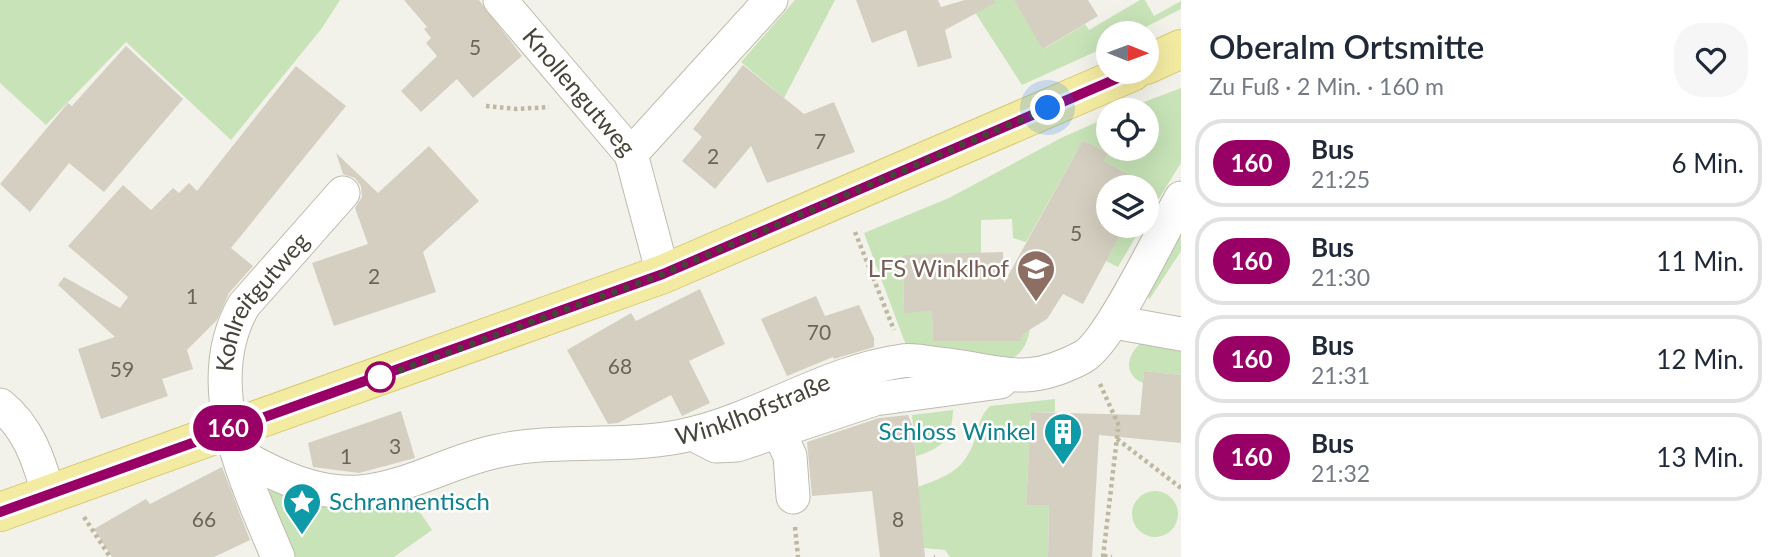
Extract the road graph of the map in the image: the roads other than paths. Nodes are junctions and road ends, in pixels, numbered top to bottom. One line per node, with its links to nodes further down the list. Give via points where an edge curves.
1 (500, 0): 6 (street, Knollengutweg)
2 (771, 0): 6 (street)
3 (1181, 49): 4 (main road)
4 (1159, 59)
5 (1104, 84): 9 (main road)
6 (631, 153): 9 (street, Knollengutweg)
7 (342, 193): 16 (street, Kohlreitgutweg, via 244,305 232,326 224,367)
8 (1181, 198): 10 (street, Winklhofstraße)
9 (663, 274): 16 (main road, via 373,380)
10 (1114, 322): 11 (street); 12 (street, Winklhofstraße, via 1087,355 1052,371)
11 (1181, 334)
12 (1021, 378): 14 (street, via 875,399); 15 (street, Winklhofstraße, via 904,360 833,381)
13 (0, 405): 18 (street, via 16,418)
14 (779, 432): 15 (street, via 737,445 716,446); 17 (street, via 790,456)
15 (693, 434): 16 (street, Winklhofstraße, via 499,451 359,492 315,489 272,473)
16 (234, 441): 18 (main road); 20 (street, Kohlreitgutweg)
17 (793, 497)
18 (64, 502): 19 (main road)
19 (0, 512)
20 (278, 557)

